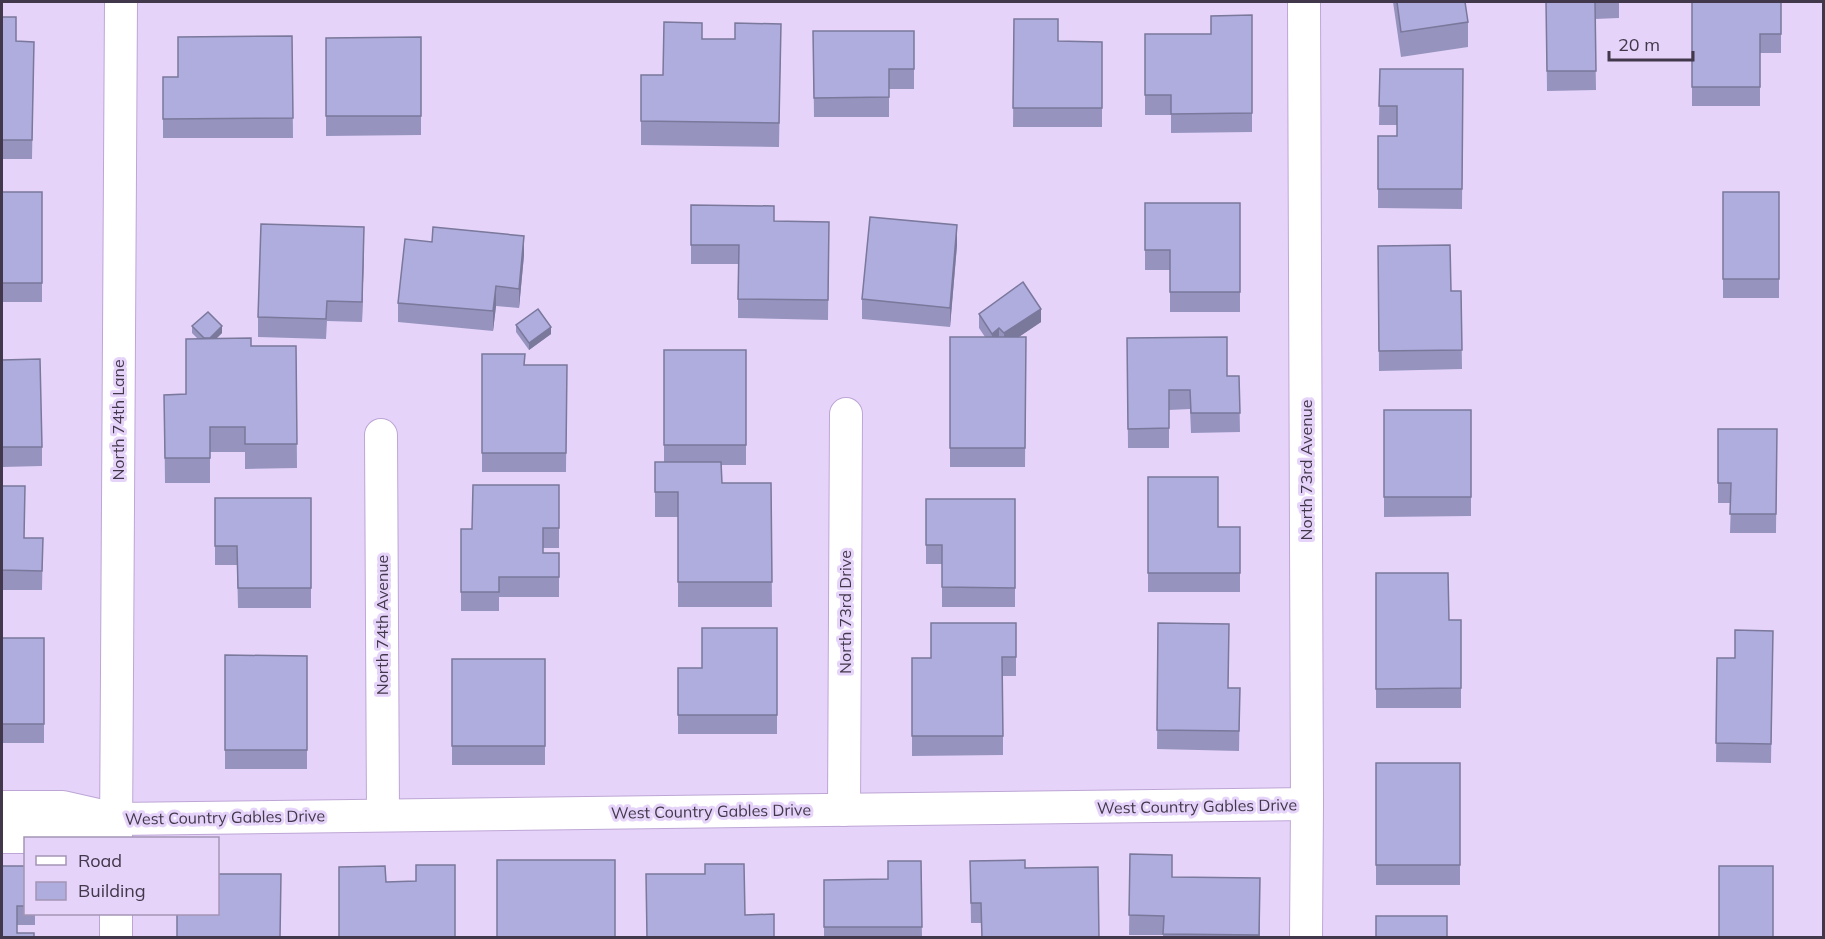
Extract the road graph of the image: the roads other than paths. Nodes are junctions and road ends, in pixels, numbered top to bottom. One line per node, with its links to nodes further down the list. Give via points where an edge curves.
1 (121, 2): 9 (street, North 74th Lane)
2 (1304, 2): 5 (street, North 73rd Avenue)
3 (846, 414): 7 (street, North 73rd Drive)
4 (381, 435): 8 (street, North 74th Avenue)
5 (1307, 804): 7 (street, West Country Gables Drive); 13 (street, North 73rd Avenue)
6 (2, 807): 9 (street, West Country Gables Drive, via 63,807)
7 (844, 810): 8 (street, West Country Gables Drive)
8 (383, 815): 9 (street, West Country Gables Drive)
9 (116, 829): 10 (street, West Country Gables Drive, via 67,837)
10 (2, 837)
11 (116, 915): 12 (street)
12 (116, 938)
13 (1306, 938)

